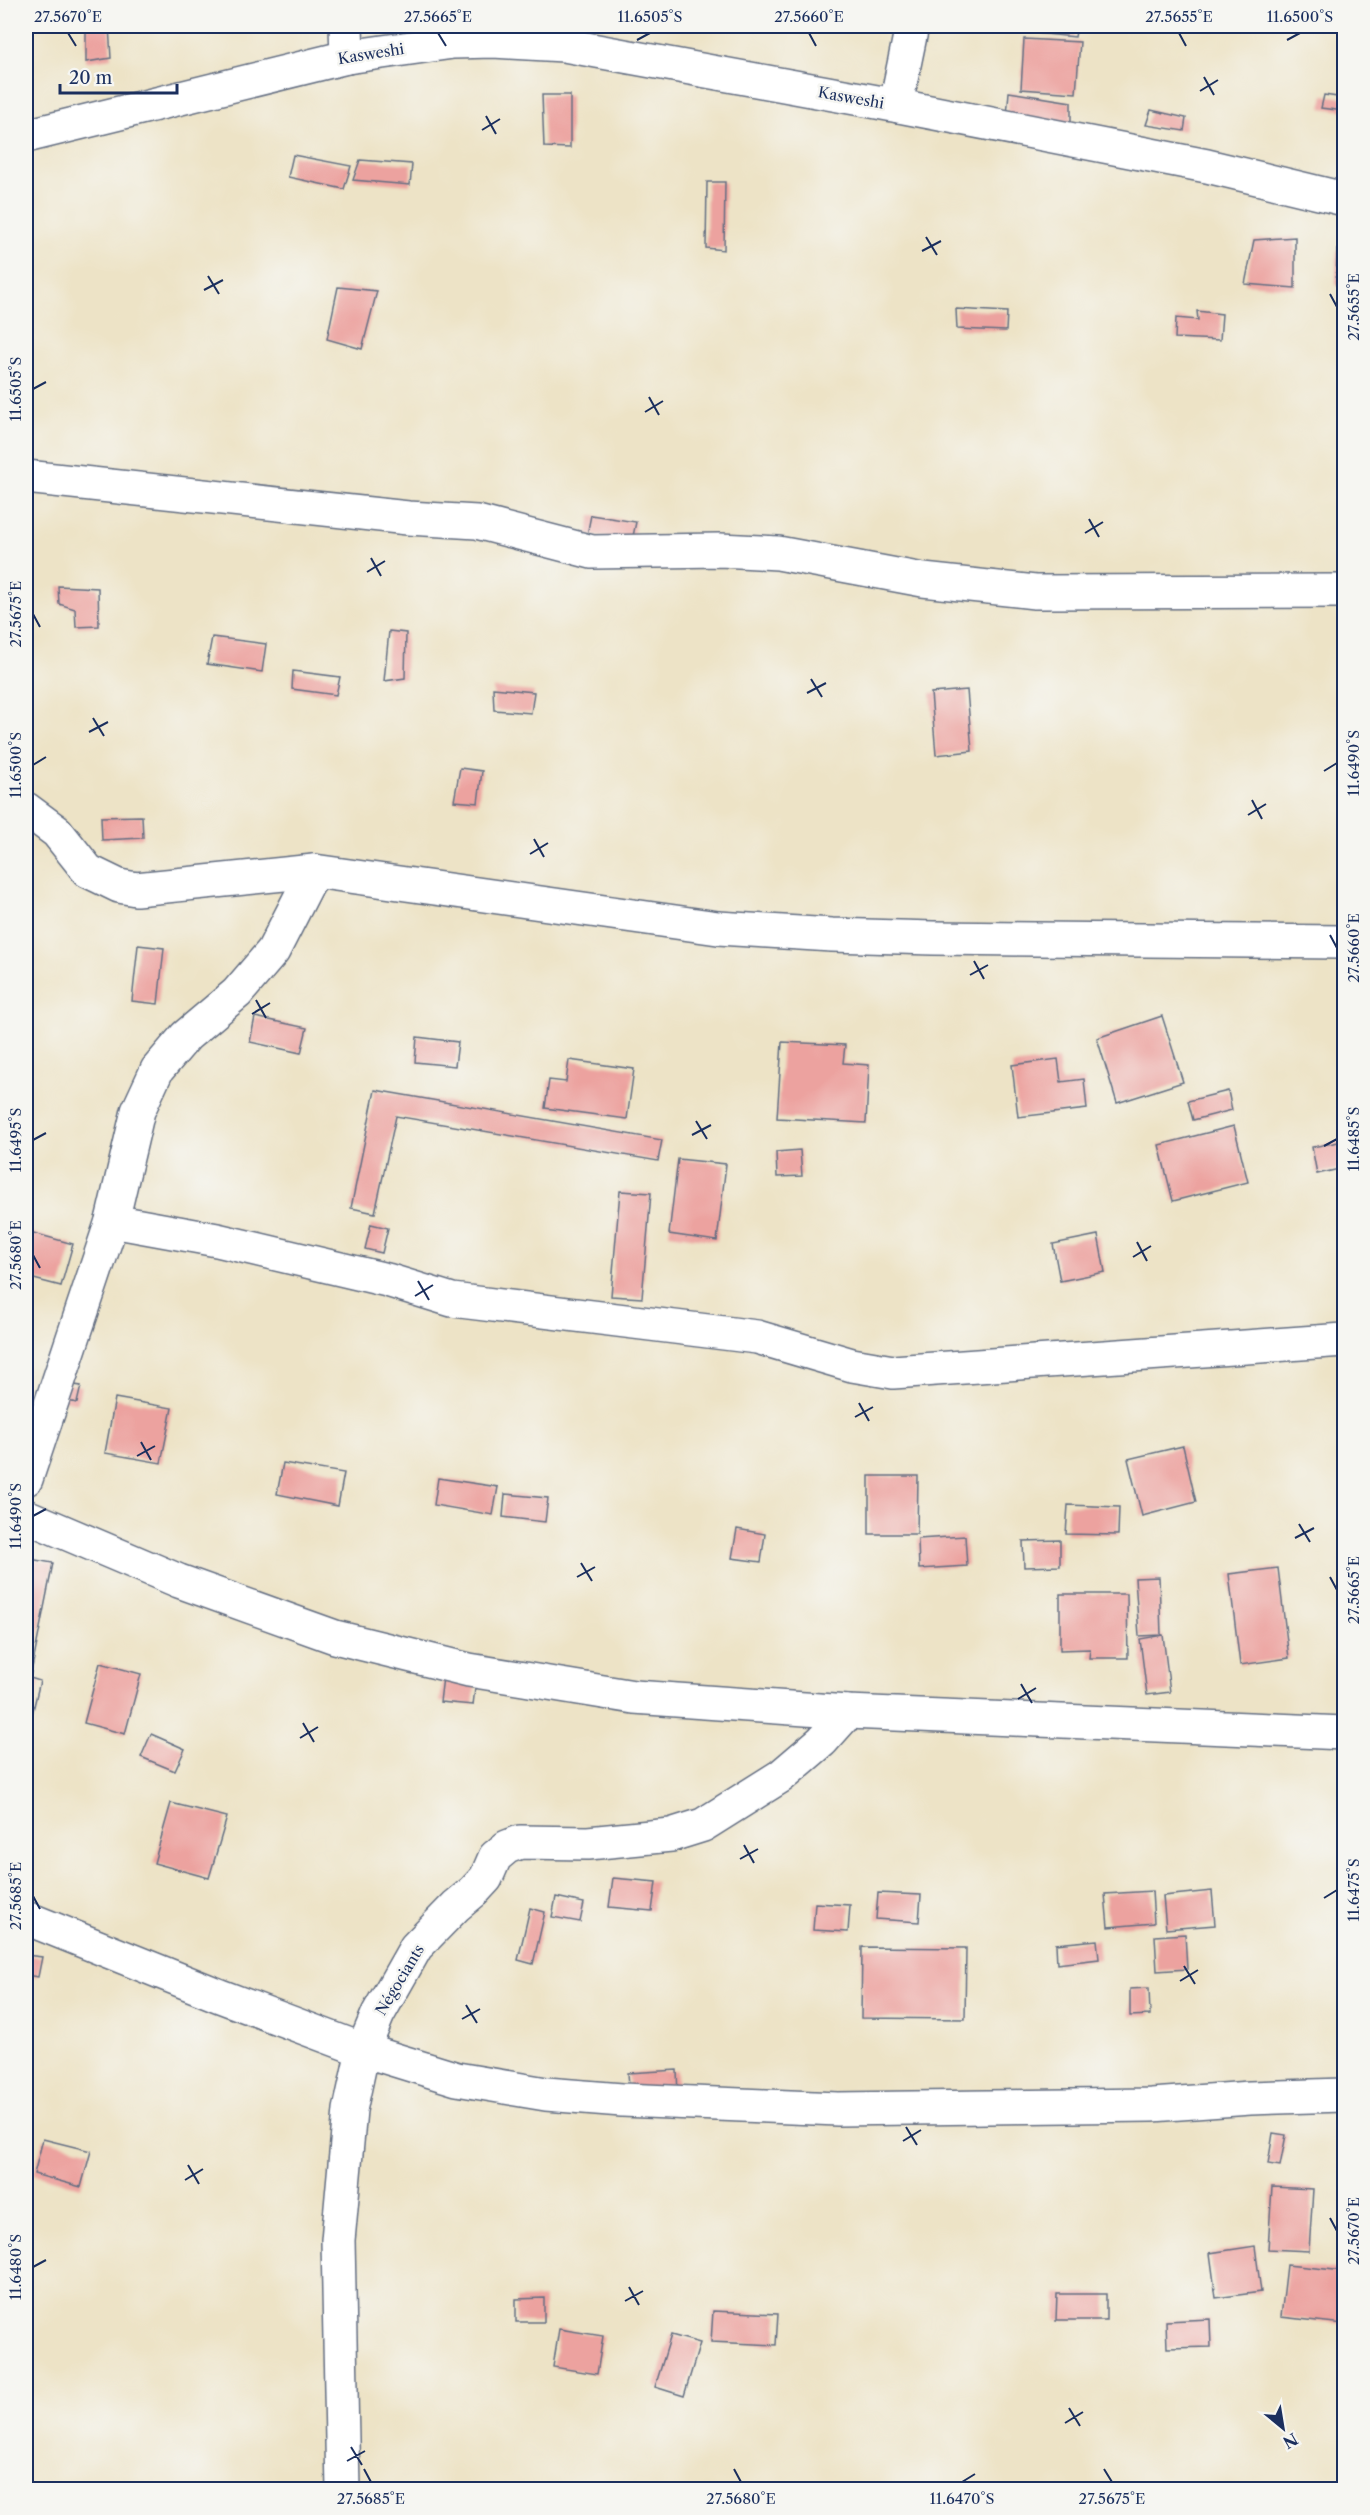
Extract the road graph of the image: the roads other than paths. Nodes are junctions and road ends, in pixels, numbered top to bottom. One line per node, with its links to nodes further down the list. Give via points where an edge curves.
1 (912, 26): 3 (street)
2 (347, 41): 3 (street, Kasweshi, via 564,45); 4 (street, Kasweshi)
3 (899, 106): 5 (street, Kasweshi, via 1207,166)
4 (26, 136)
5 (1344, 199)
6 (26, 477): 7 (street, via 477,522 592,552 778,553 923,580 1035,592)
7 (1344, 591)
8 (26, 809): 9 (street, via 57,832 88,871 119,886 154,890)
9 (314, 871): 10 (street, via 718,928 922,938); 11 (street, via 273,951 237,993 186,1036 157,1070 138,1111)
10 (1344, 942)
11 (112, 1221): 12 (street, via 217,1240 387,1280 452,1300 757,1337 852,1365 893,1372); 13 (street)
12 (1344, 1340)
13 (26, 1479)
14 (26, 1516): 15 (street, via 179,1581 335,1638 470,1670 634,1697)
15 (848, 1712): 16 (street); 18 (street, Négociants, via 822,1741 781,1776 703,1825 671,1835 588,1843 520,1842 507,1847 495,1857 486,1878 416,1947 378,2014)
16 (1344, 1734)
17 (26, 1918): 18 (street)
18 (363, 2050): 19 (street, via 457,2079 546,2094 622,2100 838,2109 1152,2105); 20 (street, Négociants, via 350,2110 338,2240)
19 (1344, 2095)
20 (343, 2490)

